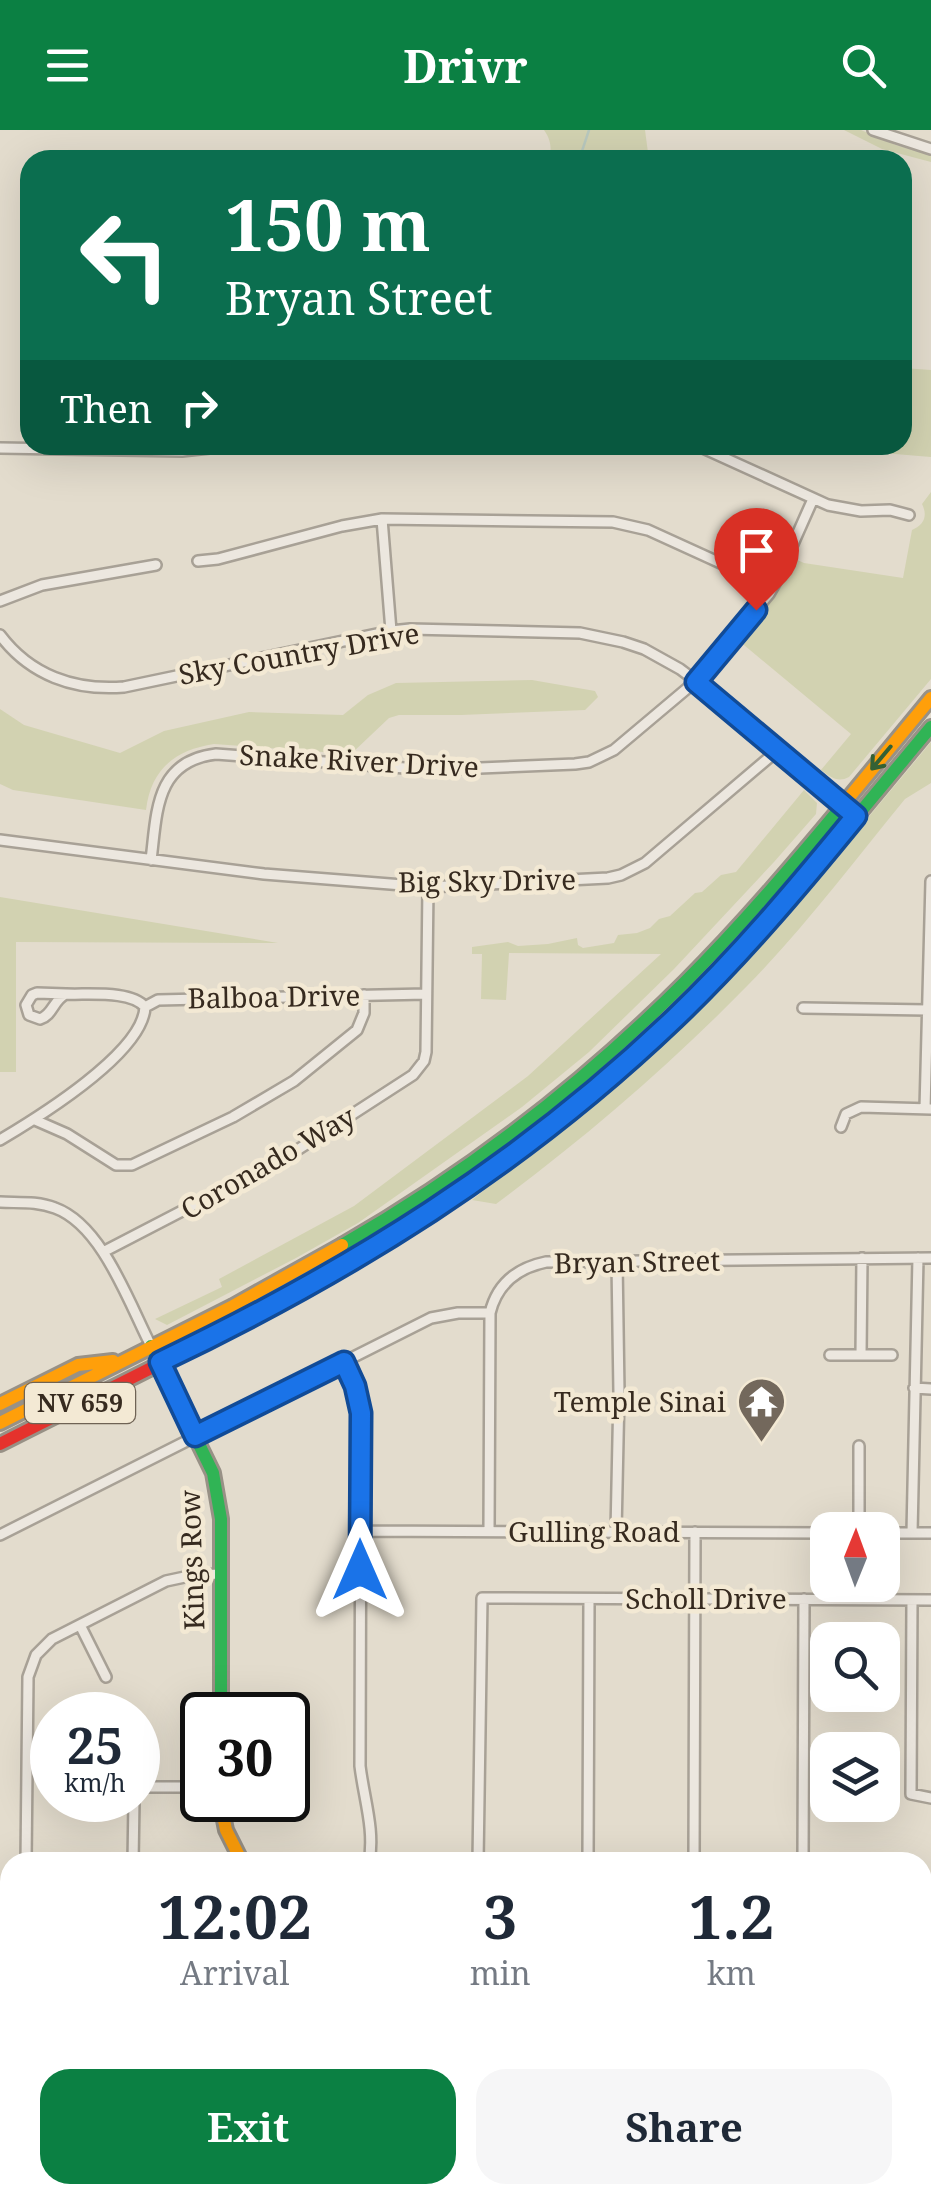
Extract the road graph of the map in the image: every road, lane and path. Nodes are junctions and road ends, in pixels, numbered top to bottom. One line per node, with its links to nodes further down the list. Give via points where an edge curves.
1 (873, 130): 2 (street)
2 (931, 149)
3 (718, 455): 4 (street)
4 (813, 499): 5 (street); 9 (street, Snake River Drive)
5 (909, 515)
6 (382, 519): 7 (street); 9 (street, via 613,522 648,530); 11 (street)
7 (198, 562)
8 (156, 564): 10 (street, via 42,585)
9 (773, 588): 13 (street, Snake River Drive)
10 (0, 600)
11 (391, 631): 12 (street, Sky Country Drive, via 107,689 44,674); 13 (street, Sky Country Drive, via 600,636 644,649)
12 (0, 634)
13 (696, 682): 16 (street, Sky Country Drive); 20 (street, Snake River Drive, via 614,750 589,762 432,770 205,755 166,782)
14 (931, 698): 17 (main road, NV 659, one-way to 17)
15 (931, 727): 18 (main road, NV 659)
16 (778, 750): 17 (street, Sky Country Drive); 21 (street, Big Sky Drive, via 621,876)
17 (842, 804): 18 (street, Sky Country Drive); 30 (main road, NV 659, via 704,962)
18 (856, 816): 32 (main road, NV 659, via 705,988)
19 (0, 840): 20 (street, Big Sky Drive)
20 (151, 860): 21 (street, Big Sky Drive)
21 (428, 886): 24 (street)
22 (930, 888): 28 (street)
23 (66, 994): 26 (street, via 129,996)
24 (426, 994): 25 (street, Balboa Drive); 36 (street, Coronado Way, via 424,1061 413,1076 288,1156)
25 (364, 995): 26 (street, Balboa Drive, via 164,999); 31 (street, via 357,1030 294,1082 132,1165 116,1165)
26 (145, 1008): 31 (street, via 126,1045)
27 (803, 1008): 28 (street)
28 (927, 1010): 29 (street)
29 (928, 1109): 33 (street, via 861,1108 846,1114)
30 (540, 1110): 32 (main road); 42 (main road, NV 659, via 360,1236)
31 (35, 1120): 34 (street)
32 (552, 1124): 47 (main road, NV 659, via 378,1246)
33 (840, 1127)
34 (0, 1140)
35 (0, 1202): 36 (street, Kings Row, via 42,1204 69,1214)
36 (104, 1252): 42 (street, Kings Row)
37 (862, 1258): 38 (street, Bryan Street); 40 (street, Bryan Street); 43 (street)
38 (918, 1258): 39 (street, Bryan Street); 49 (street)
39 (931, 1258)
40 (617, 1262): 41 (street, Bryan Street, via 534,1264 505,1282); 59 (street)
41 (490, 1313): 48 (street, via 431,1318); 58 (street)
42 (151, 1346): 46 (main road, NV 659); 47 (main road, Kings Row)
43 (861, 1354): 44 (street); 45 (street)
44 (830, 1355)
45 (892, 1355)
46 (124, 1360): 51 (main road, via 78,1365); 52 (main road, NV 659)
47 (160, 1362): 53 (main road, Kings Row); 54 (main road, NV 659)
48 (344, 1362): 53 (street); 57 (street, via 361,1413)
49 (914, 1388): 50 (street); 63 (street)
50 (931, 1389)
51 (0, 1404)
52 (0, 1423)
53 (195, 1436): 65 (street); 66 (main road, Kings Row, via 218,1488)
54 (0, 1444)
55 (859, 1446): 56 (street)
56 (859, 1512)
57 (360, 1531): 58 (street, Gulling Road); 81 (street, via 360,1766)
58 (490, 1531): 59 (street, Gulling Road)
59 (616, 1532): 60 (street, Gulling Road)
60 (695, 1532): 61 (street, Gulling Road); 68 (street)
61 (810, 1532)
62 (900, 1533): 63 (street)
63 (912, 1533): 64 (street)
64 (931, 1533)
65 (0, 1536)
66 (221, 1574): 72 (street, via 166,1581); 74 (main road, Kings Row)
67 (590, 1599): 68 (street, Scholl Drive); 82 (street, Scholl Drive, via 482,1598); 83 (street)
68 (695, 1599): 69 (street, Scholl Drive); 84 (street)
69 (804, 1599): 70 (street, Scholl Drive); 85 (street)
70 (912, 1600): 71 (street, Scholl Drive); 75 (street, via 911,1794)
71 (931, 1600)
72 (80, 1625): 73 (street); 78 (street, via 44,1646 28,1677)
73 (106, 1677)
74 (221, 1692)
75 (931, 1798)
76 (134, 1822): 79 (street)
77 (224, 1822): 80 (main road)
78 (26, 1852)
79 (133, 1852)
80 (237, 1852)
81 (369, 1852)
82 (478, 1852)
83 (588, 1852)
84 (694, 1852)
85 (803, 1852)

